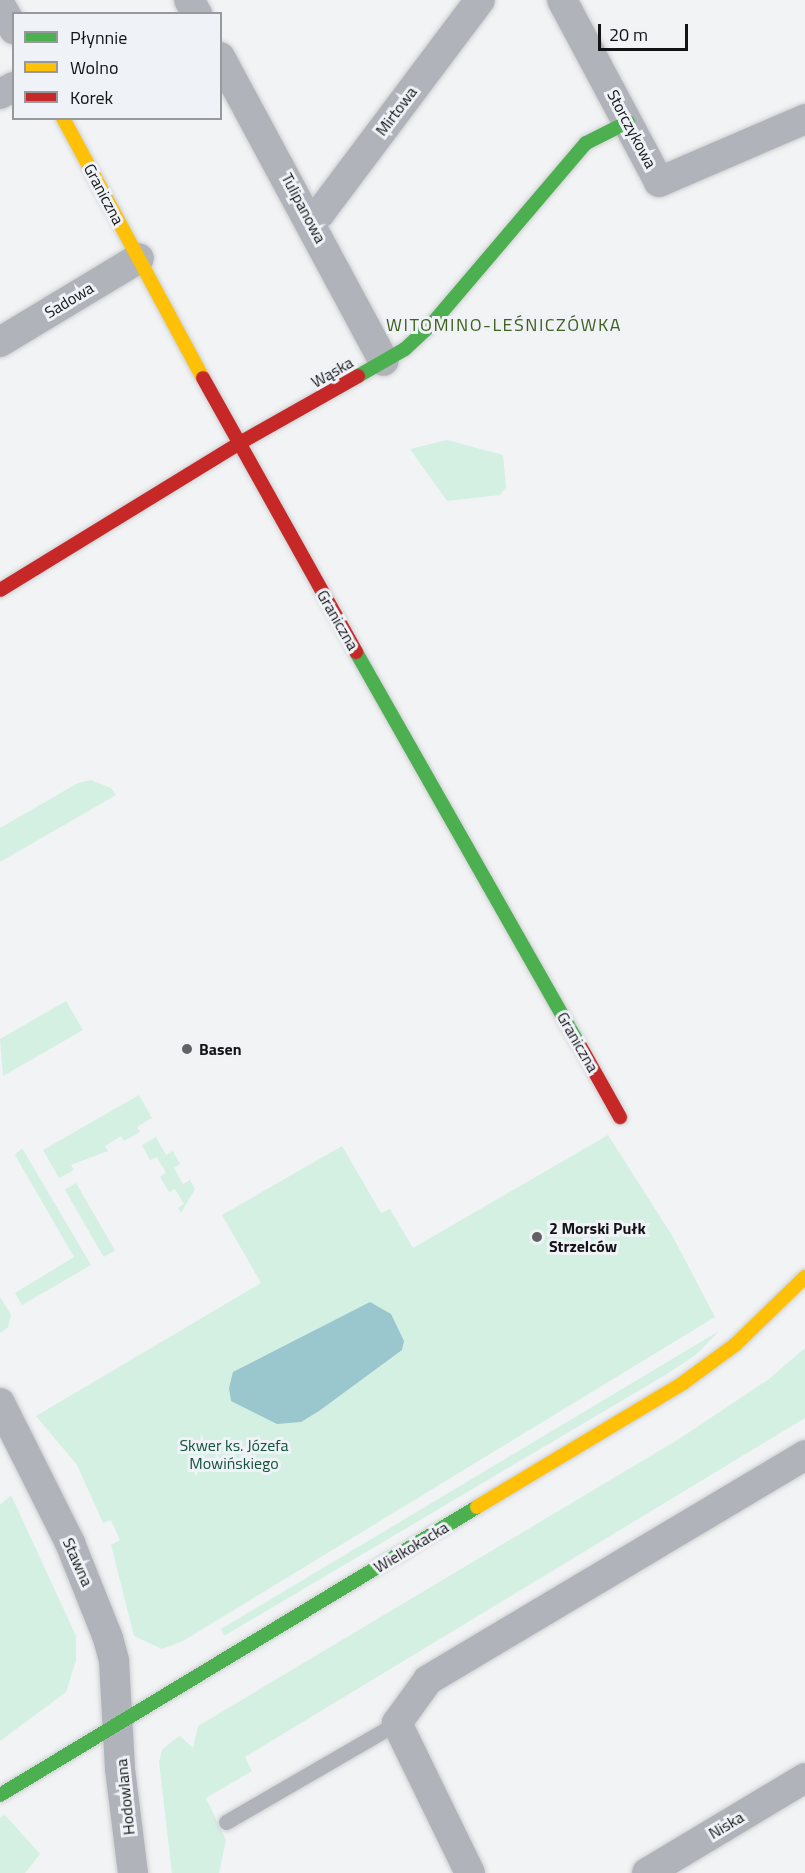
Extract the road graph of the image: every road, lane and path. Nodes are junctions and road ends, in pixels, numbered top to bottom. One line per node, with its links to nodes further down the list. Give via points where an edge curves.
1 (480, 0): 9 (street, Mirtowa, via 320,213)
2 (562, 0): 8 (street, Storczykowa)
3 (0, 5): 4 (street)
4 (12, 26)
5 (222, 61): 9 (street, Tulipanowa)
6 (805, 118): 8 (street, Storczykowa, via 659,182)
7 (64, 120): 10 (street, Graniczna)
8 (628, 122): 12 (street, Wąska, via 578,151 419,338)
9 (310, 219): 12 (street, Tulipanowa)
10 (139, 258): 11 (street, Sadowa); 13 (street, Graniczna)
11 (0, 342)
12 (384, 361): 13 (street, Wąska)
13 (238, 444): 14 (street, Wąska); 15 (street, Graniczna)
14 (0, 590)
15 (620, 1117)
16 (805, 1277): 19 (street, Wielkokacka, via 735,1345 683,1383)
17 (2, 1411): 19 (street, Stawna, via 92,1593 114,1661)
18 (805, 1455): 20 (street, via 428,1680)
19 (120, 1721): 22 (street, Wielkokacka); 24 (street, Hodowlana, via 120,1769)
20 (397, 1723): 23 (lane); 25 (street)
21 (805, 1778): 26 (street, Niska)
22 (0, 1795)
23 (226, 1822)
24 (133, 1873)
25 (470, 1873)
26 (647, 1873)

